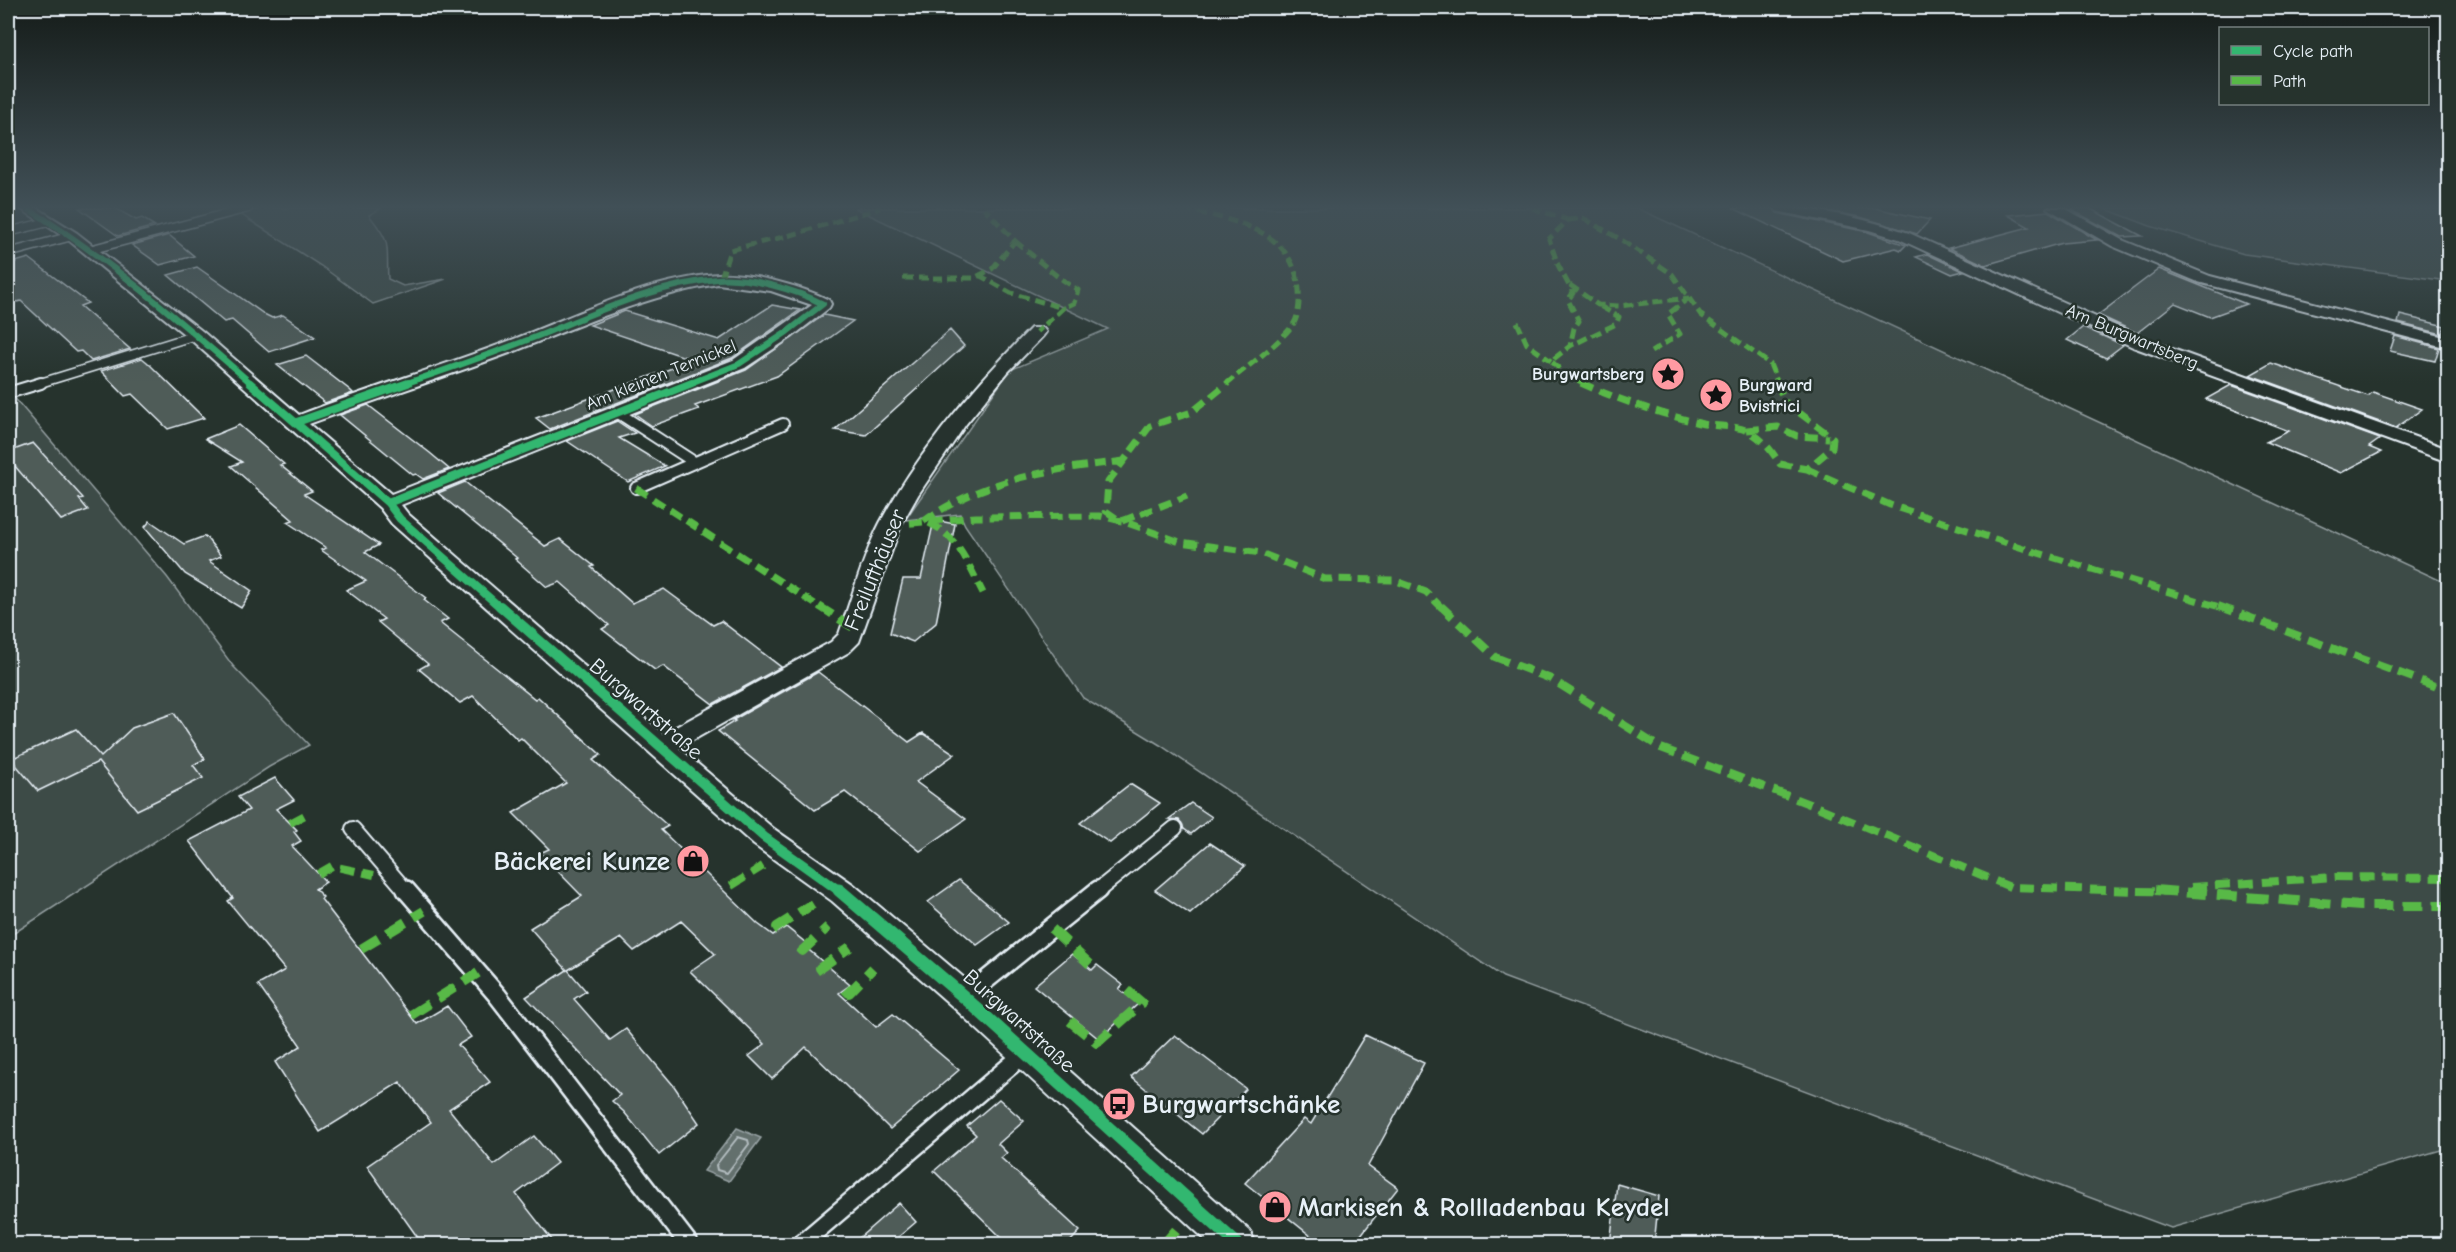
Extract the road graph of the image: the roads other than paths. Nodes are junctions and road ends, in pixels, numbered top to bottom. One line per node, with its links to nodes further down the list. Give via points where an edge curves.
1 (110, 266): 5 (street, Burgwartstraße)
2 (1971, 266): 11 (street, Am Burgwartsberg, via 2139,343)
3 (2174, 266): 6 (street, via 2204,279)
4 (1037, 332): 15 (street, Freilufthäuser, via 959,420 907,495 890,525 850,637 840,647)
5 (196, 335): 7 (lane); 9 (street, Burgwartstraße)
6 (2448, 343)
7 (8, 393)
8 (617, 412): 9 (street, Am kleinen Ternickel, via 739,364 823,304 741,279 721,278 674,287); 12 (lane, Am kleinen Ternickel); 14 (street, Am kleinen Ternickel)
9 (297, 422): 14 (street, Burgwartstraße)
10 (783, 424): 12 (lane)
11 (2448, 456)
12 (694, 462): 13 (lane)
13 (636, 488)
14 (388, 503): 15 (street, Burgwartstraße, via 400,519)
15 (660, 747): 18 (street, Burgwartstraße, via 766,840 843,893)
16 (1175, 828): 18 (lane)
17 (353, 829): 20 (lane, via 496,995)
18 (964, 997): 19 (street, Burgwartstraße)
19 (1025, 1053): 21 (lane, Burgwartstraße); 22 (street, Burgwartstraße)
20 (689, 1245)
21 (801, 1245)
22 (1237, 1245)

